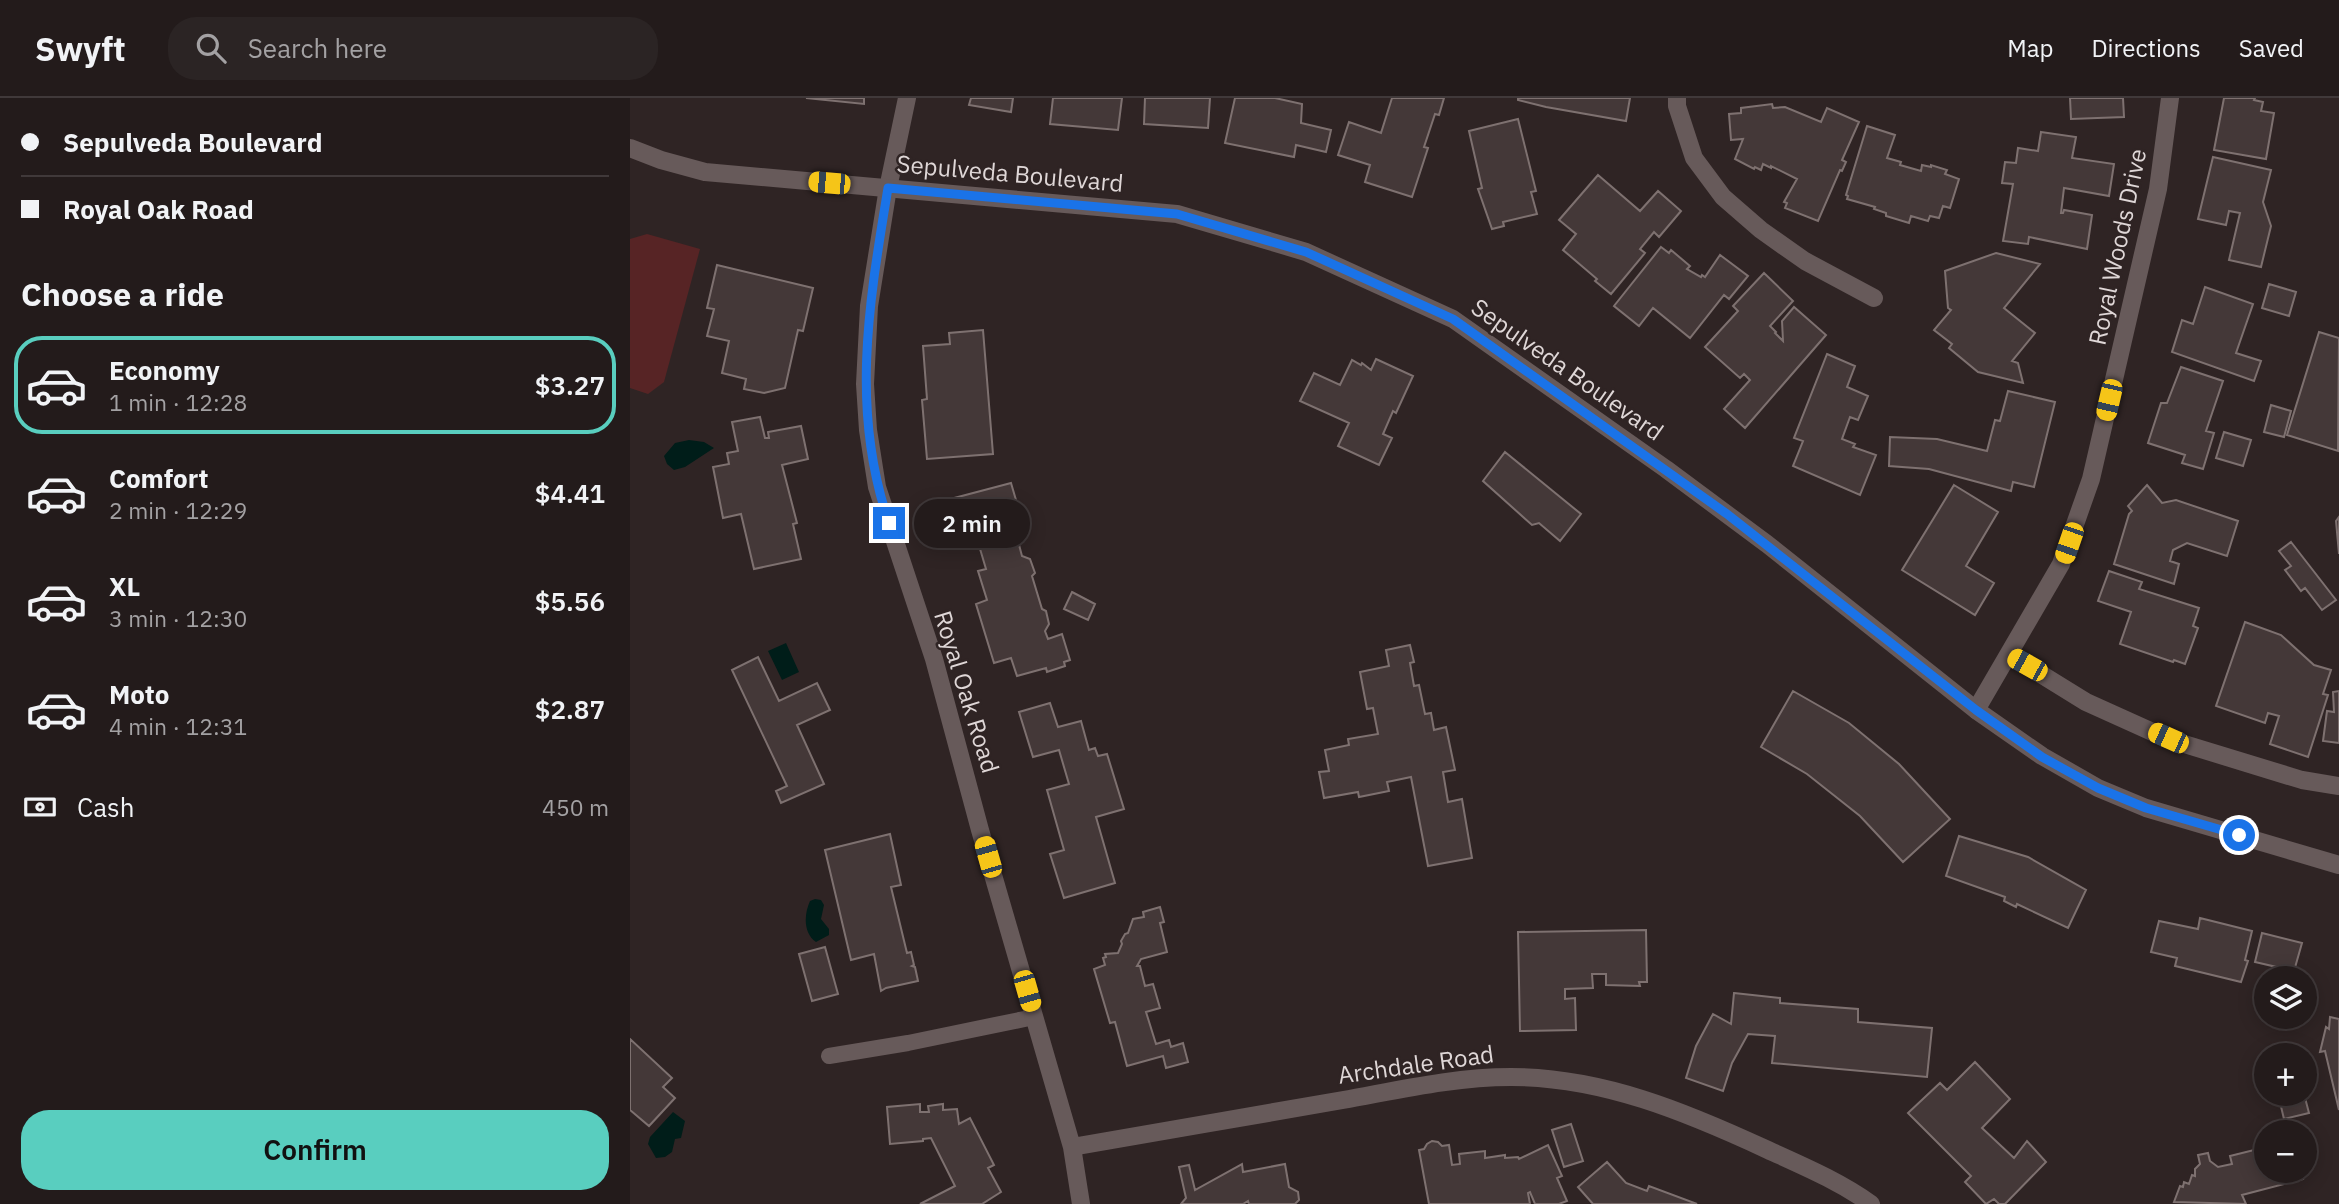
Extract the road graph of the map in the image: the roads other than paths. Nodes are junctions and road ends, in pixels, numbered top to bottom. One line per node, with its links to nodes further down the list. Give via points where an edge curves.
1 (907, 98): 5 (street, Royal Oak Road)
2 (1677, 98): 6 (street, via 1694,158 1723,197 1805,261)
3 (2171, 98): 7 (street, Royal Woods Drive, via 2158,189 2091,479 2061,564)
4 (630, 148): 5 (street, Sepulveda Boulevard, via 705,172)
5 (888, 188): 8 (street, Sepulveda Boulevard, via 1177,214 1306,252 1453,319 1767,544); 11 (street, Royal Oak Road, via 869,306 865,384 877,487 934,659)
6 (1874, 298)
7 (2010, 655): 8 (street, Royal Woods Drive); 9 (street, via 2086,702 2168,738 2302,780)
8 (1976, 710): 10 (street, Sepulveda Boulevard, via 2042,757 2110,793 2146,808)
9 (2339, 786)
10 (2339, 865)
11 (1034, 1017): 12 (lane); 13 (street, Royal Oak Road)
12 (829, 1056)
13 (1072, 1147): 14 (street, Royal Oak Road); 15 (street, Archdale Road, via 1450,1080 1514,1076 1570,1081 1632,1094 1777,1154)
14 (1081, 1204)
15 (1871, 1204)

